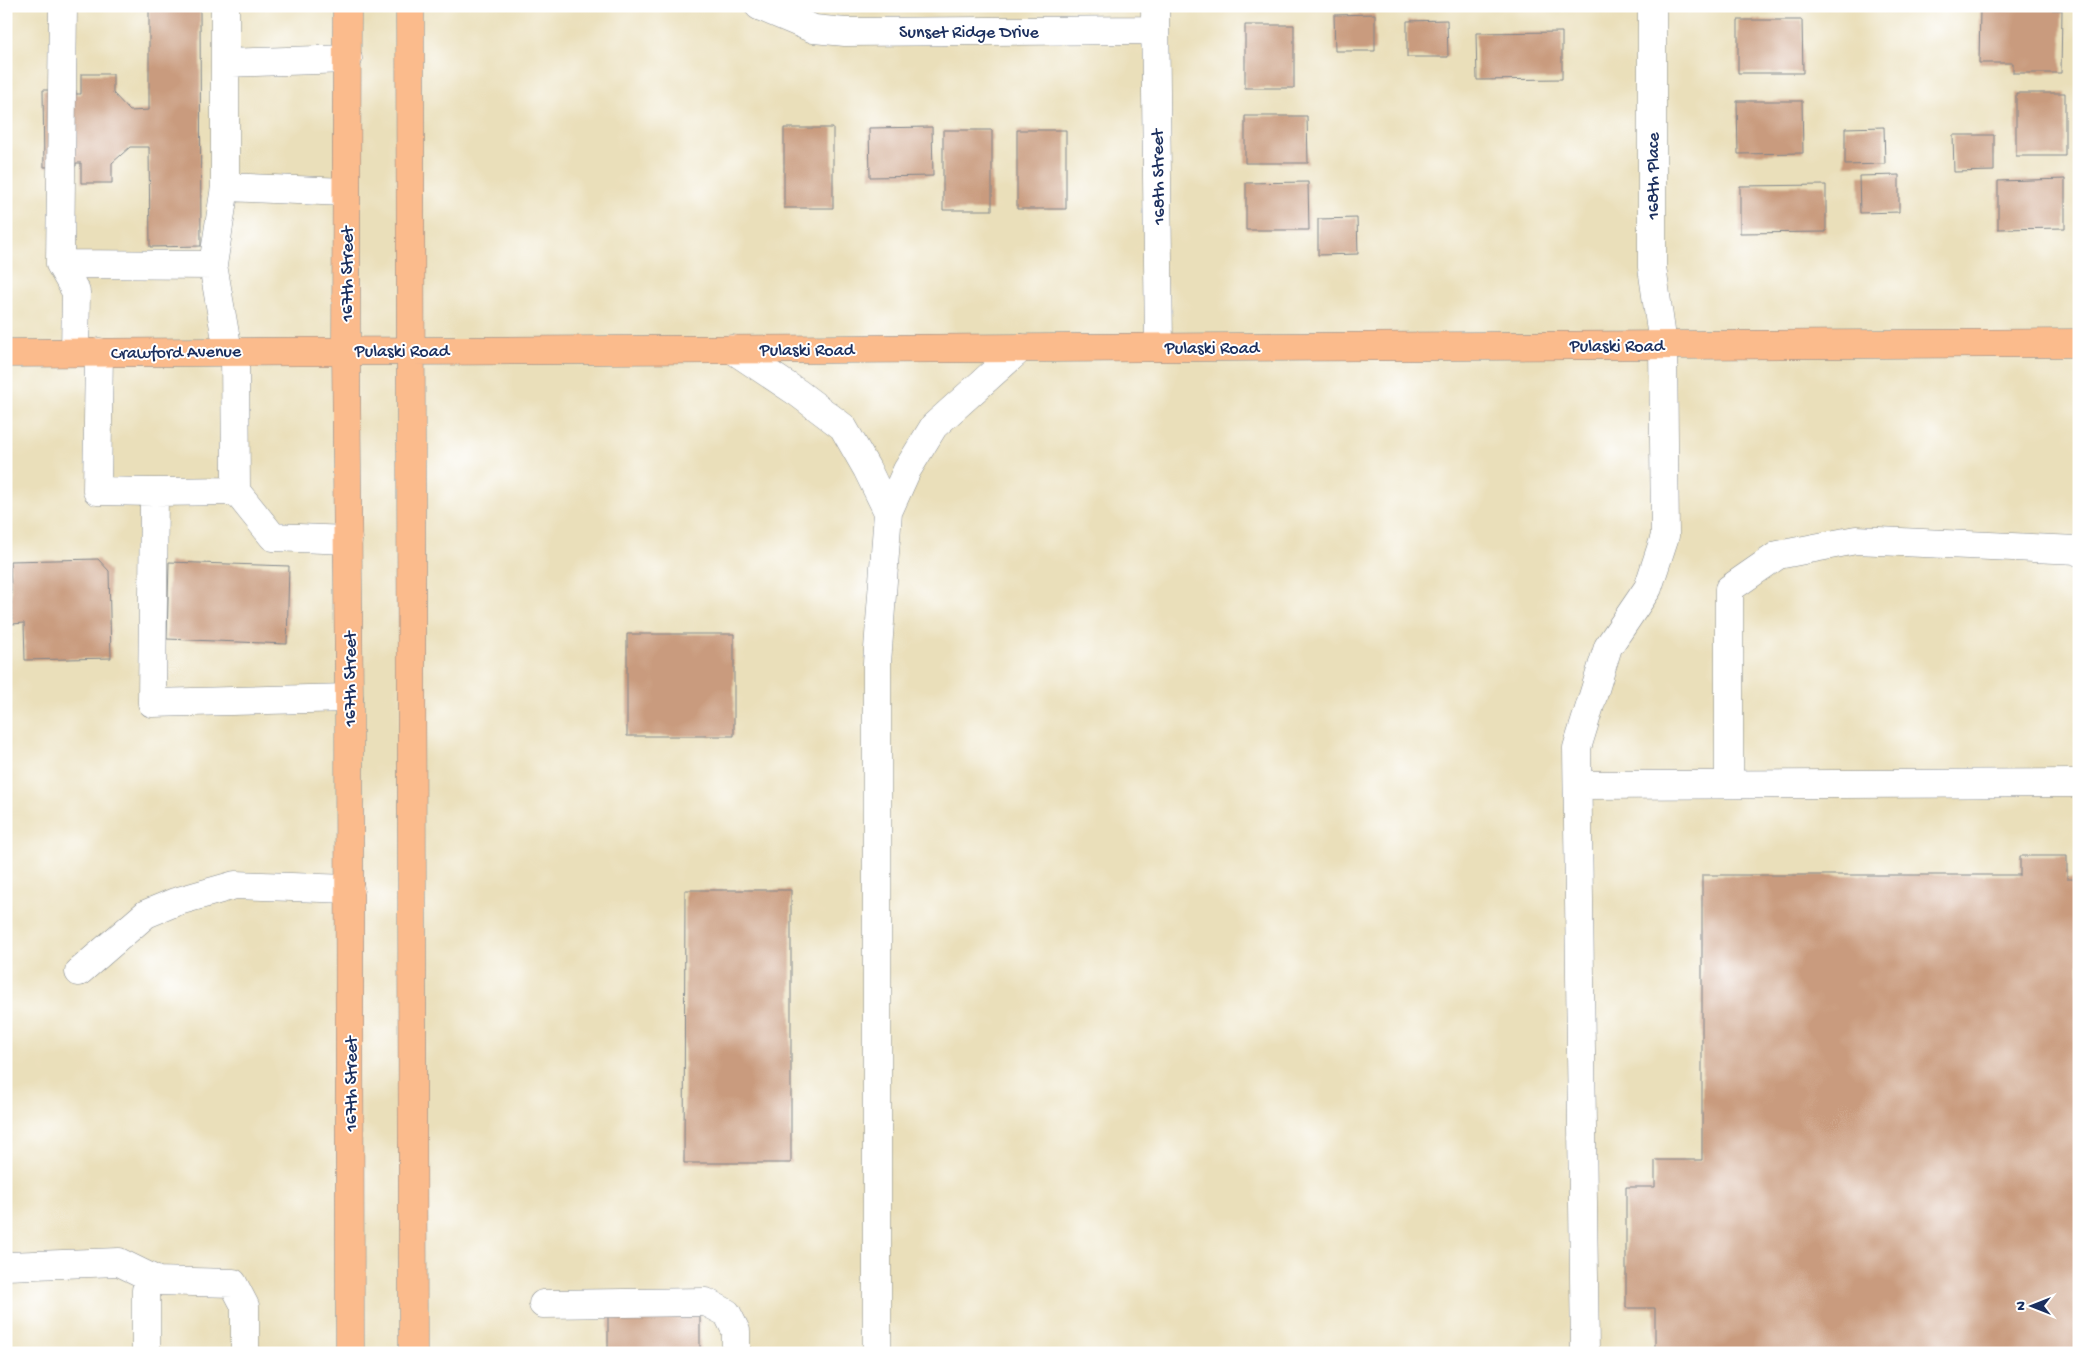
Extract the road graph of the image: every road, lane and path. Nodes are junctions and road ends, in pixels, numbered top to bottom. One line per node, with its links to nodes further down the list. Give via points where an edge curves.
1 (63, 6): 12 (street)
2 (225, 6): 9 (street)
3 (347, 6): 8 (main road, 167th Street)
4 (410, 6): 20 (main road)
5 (759, 6): 7 (street, Sunset Ridge Drive, via 814,29 845,32)
6 (1652, 6): 15 (street, 168th Place, via 1652,267)
7 (1155, 18): 16 (street, 168th Street)
8 (348, 59): 9 (street); 11 (main road, 167th Street)
9 (225, 63): 10 (street)
10 (225, 188): 11 (street); 13 (street)
11 (346, 192): 19 (main road, 167th Street)
12 (60, 264): 13 (street); 23 (street, via 76,292)
13 (213, 265): 21 (street)
14 (2079, 343): 15 (main road, Pulaski Road)
15 (1663, 345): 16 (main road, Pulaski Road); 32 (street, 168th Place, via 1665,536 1648,588 1608,647 1577,748)
16 (1160, 347): 17 (main road, Pulaski Road)
17 (1021, 348): 18 (main road, Pulaski Road); 26 (street, via 934,426 907,470)
18 (732, 349): 20 (main road, Pulaski Road); 26 (street, via 842,427)
19 (346, 350): 20 (main road, Pulaski Road); 21 (main road, Crawford Avenue); 27 (main road, 167th Street)
20 (411, 350): 41 (main road)
21 (231, 351): 23 (main road, Crawford Avenue); 24 (street)
22 (6, 352): 23 (main road, Crawford Avenue)
23 (87, 352): 25 (street, via 97,491)
24 (236, 491): 25 (street); 27 (street, via 273,537)
25 (154, 492): 29 (street, via 152,703)
26 (888, 512): 43 (street, via 877,663)
27 (348, 540): 29 (main road, 167th Street)
28 (2079, 552): 31 (street, via 1856,540 1778,555 1729,589)
29 (349, 698): 33 (main road, 167th Street)
30 (2079, 783): 31 (street)
31 (1729, 784): 32 (street)
32 (1578, 785): 44 (street, 168th Place)
33 (350, 889): 34 (street, via 235,884 175,902 146,914); 40 (main road, 167th Street)
34 (79, 972)
35 (6, 1266): 36 (street, via 119,1262)
36 (158, 1282): 38 (street, via 146,1290); 39 (street, via 233,1283 245,1306)
37 (543, 1304): 42 (street, via 706,1302 728,1312 736,1331)
38 (146, 1353)
39 (245, 1353)
40 (350, 1353)
41 (413, 1353)
42 (736, 1353)
43 (877, 1353)
44 (1585, 1353)

